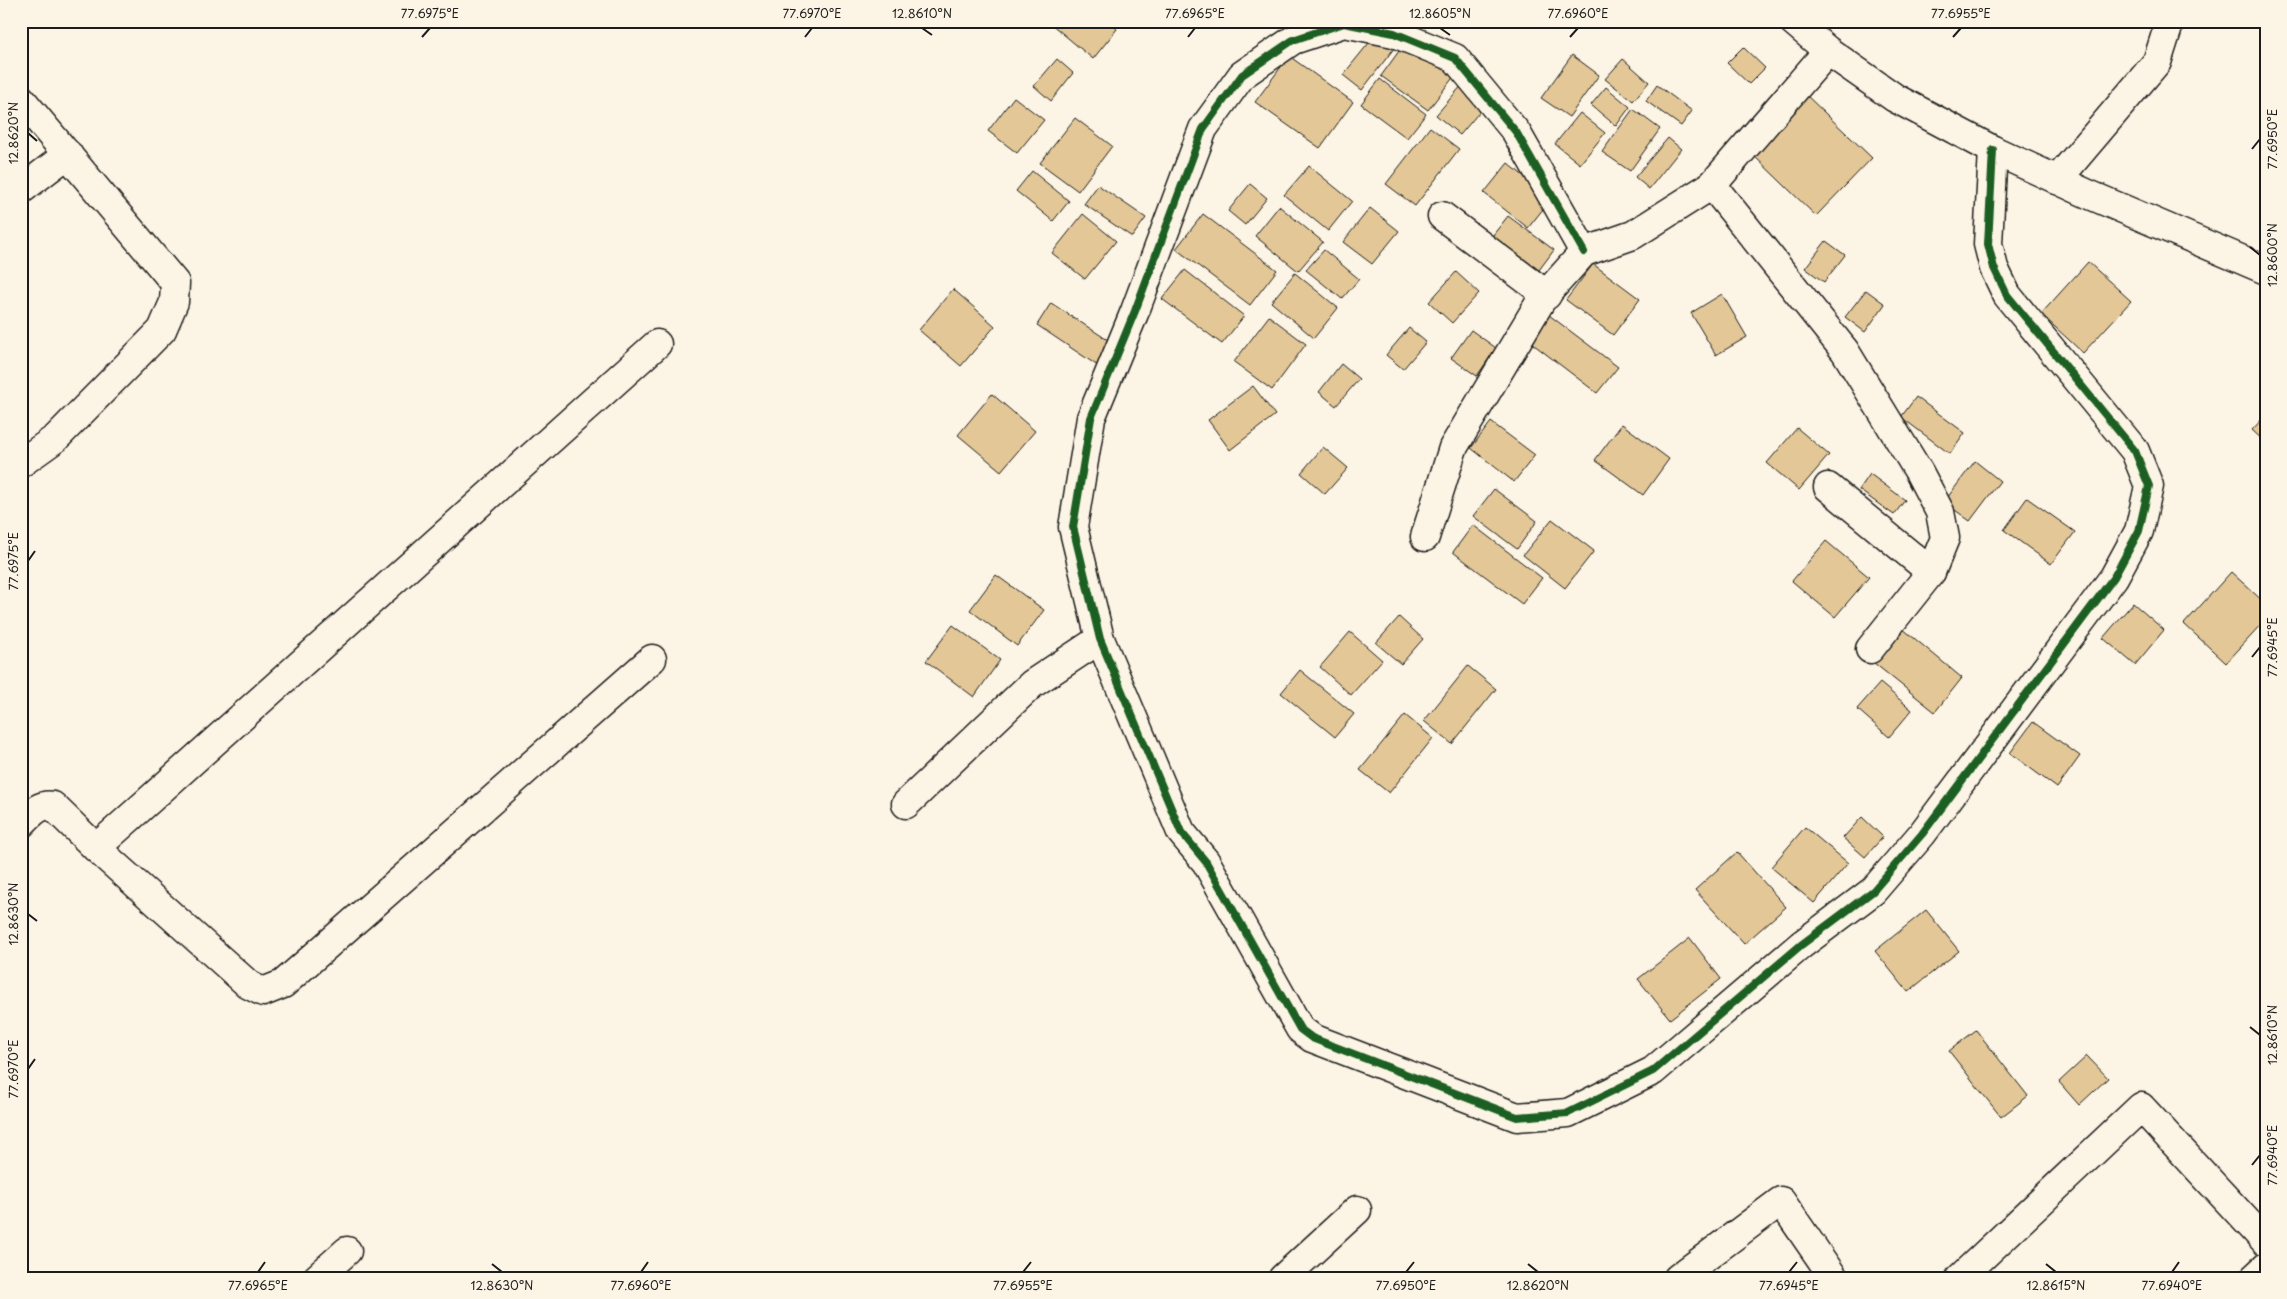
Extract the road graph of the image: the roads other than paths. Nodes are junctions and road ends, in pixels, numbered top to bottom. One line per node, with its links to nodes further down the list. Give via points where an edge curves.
1 (1793, 21): 3 (street)
2 (2170, 21): 7 (street, via 2157,62)
3 (1828, 51): 5 (street, via 1895,98); 8 (street)
4 (21, 99): 6 (street)
5 (1993, 150): 7 (street); 19 (street, via 1988,244 1994,268 2006,295 2135,451 2149,486 2139,531 2114,577 1922,834 1873,891 1801,945 1653,1071 1568,1112 1517,1117 1312,1038 1300,1029 1206,862 1181,832)
6 (68, 154): 9 (street); 15 (street, via 175,282 174,302 162,330 56,438)
7 (2058, 180): 12 (street)
8 (1712, 185): 11 (street, via 1633,236); 18 (street, via 1845,352 1919,472 1940,512 1945,538)
9 (21, 190)
10 (1442, 216): 13 (street)
11 (1584, 252): 13 (street); 19 (street, via 1516,132 1455,58 1394,33 1344,23 1293,40 1242,74 1202,128 1135,311 1091,418 1073,527)
12 (2266, 270)
13 (1546, 295): 17 (street, via 1452,448)
14 (657, 344): 24 (street)
15 (21, 463)
16 (1828, 486): 18 (street)
17 (1425, 537)
18 (1932, 572): 20 (street)
19 (1100, 639): 22 (street, via 1032,684)
20 (1870, 649)
21 (652, 659): 24 (street, via 283,984 263,992 249,986)
22 (906, 804)
23 (21, 824): 24 (street, via 46,804)
24 (96, 848)
25 (1357, 1210): 30 (street)
26 (2266, 1242): 33 (street, via 2141,1107)
27 (347, 1251): 29 (street)
28 (2266, 1267): 34 (street)
29 (317, 1278)
30 (1283, 1278)
31 (1678, 1278): 32 (street, via 1781,1201)
32 (1834, 1278)
33 (1960, 1278)
34 (2254, 1278)

